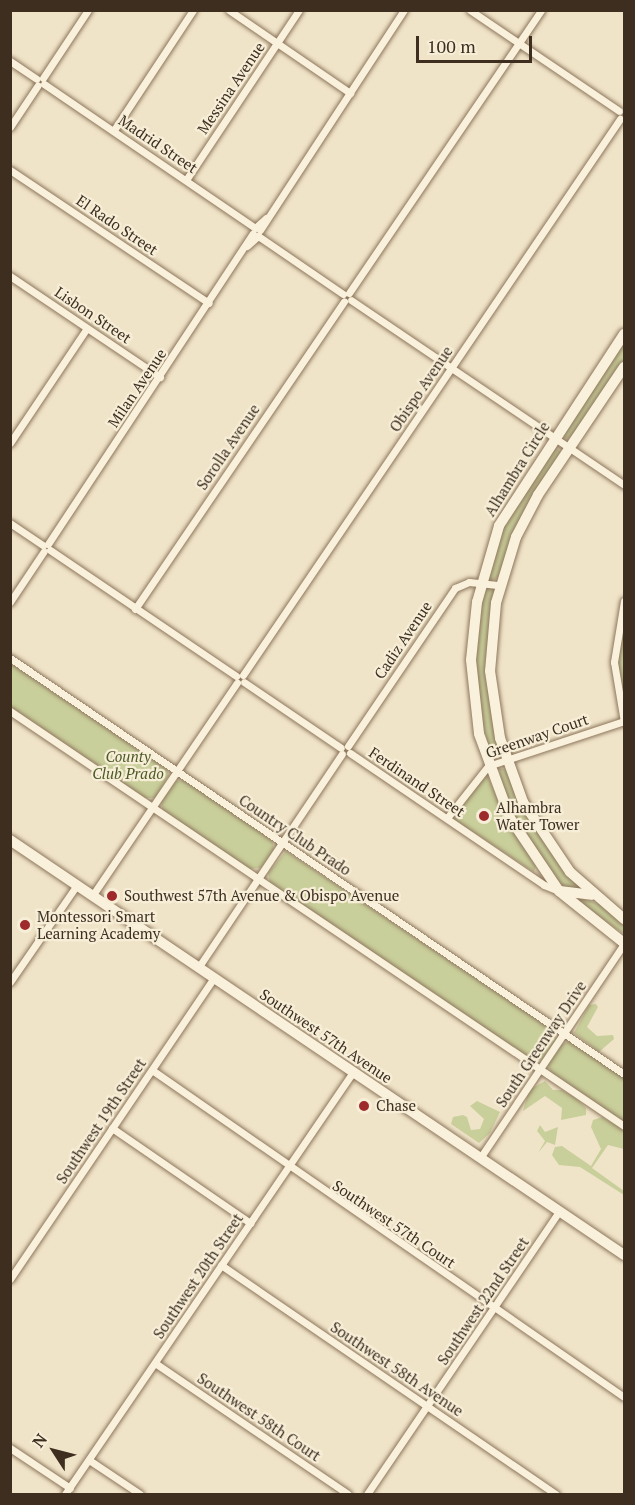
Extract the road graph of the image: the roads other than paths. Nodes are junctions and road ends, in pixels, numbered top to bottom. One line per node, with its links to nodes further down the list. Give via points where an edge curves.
1 (88, 10): 11 (street)
2 (193, 10): 15 (street)
3 (230, 10): 8 (street)
4 (299, 10): 8 (street, Messina Avenue)
5 (404, 10): 12 (street, Milan Avenue)
6 (470, 10): 9 (street)
7 (541, 10): 9 (street, Sorolla Avenue)
8 (278, 43): 12 (street); 17 (street, Messina Avenue)
9 (519, 43): 13 (street); 20 (street, Sorolla Avenue)
10 (10, 61): 11 (street, Madrid Street)
11 (41, 81): 14 (street); 15 (street, Madrid Street)
12 (350, 93): 18 (street, Milan Avenue)
13 (622, 115): 24 (street, Obispo Avenue)
14 (10, 127)
15 (114, 130): 17 (street, Madrid Street)
16 (10, 170): 21 (street, El Rado Street)
17 (186, 180): 18 (street, Madrid Street)
18 (256, 232): 20 (street, Madrid Street); 21 (street, Milan Avenue)
19 (12, 280): 22 (street, Lisbon Street)
20 (347, 297): 24 (street, Madrid Street); 37 (street, Sorolla Avenue)
21 (209, 303): 26 (street, Milan Avenue)
22 (87, 328): 26 (street, Lisbon Street); 28 (street)
23 (624, 334): 27 (street, Alhambra Circle)
24 (452, 368): 27 (street, Madrid Street); 39 (street, Obispo Avenue)
25 (624, 368): 29 (street)
26 (160, 377): 32 (street, Milan Avenue)
27 (554, 437): 29 (street, Madrid Street); 33 (street, Alhambra Circle, via 502,520)
28 (10, 443)
29 (570, 448): 30 (street, Madrid Street); 34 (street, via 526,516)
30 (624, 485)
31 (10, 523): 32 (street, Ferdinand Street)
32 (46, 548): 36 (street, Milan Avenue); 37 (street, Ferdinand Street)
33 (481, 583): 34 (street, Cadiz Avenue); 42 (street, Cadiz Avenue, via 466,582 455,588); 44 (street, Alhambra Circle, via 471,660 477,727)
34 (500, 585): 43 (street, via 491,633 490,678)
35 (624, 601): 41 (street, via 614,655 616,690)
36 (10, 602)
37 (135, 609): 39 (street, Ferdinand Street)
38 (10, 658): 45 (street, Country Club Prado)
39 (240, 679): 42 (street, Ferdinand Street); 45 (street, Obispo Avenue)
40 (10, 711): 46 (street)
41 (624, 722): 43 (street, Greenway Court)
42 (345, 750): 47 (street, Ferdinand Street); 49 (street, Cadiz Avenue)
43 (506, 760): 44 (street, Greenway Court); 53 (street, via 540,831)
44 (488, 766): 47 (street, Greenway Court); 52 (street, Alhambra Circle, via 515,826)
45 (178, 771): 46 (street, Obispo Avenue); 49 (street, Country Club Prado)
46 (153, 807): 50 (street); 54 (street, Obispo Avenue)
47 (447, 818): 52 (street, Ferdinand Street, via 548,888)
48 (10, 840): 51 (street, Southwest 57th Avenue)
49 (282, 843): 50 (street, Cadiz Avenue); 60 (street, Country Club Prado)
50 (258, 879): 57 (street, Cadiz Avenue); 61 (street)
51 (76, 885): 54 (street, Southwest 57th Avenue); 59 (street)
52 (559, 891): 53 (street); 56 (street, Alhambra Circle)
53 (592, 895): 55 (street)
54 (92, 896): 57 (street, Southwest 57th Avenue)
55 (624, 919)
56 (624, 943): 60 (street, South Greenway Drive)
57 (198, 968): 58 (street, Southwest 57th Avenue)
58 (214, 978): 62 (street, Southwest 19th Street); 63 (street, Southwest 57th Avenue)
59 (10, 982)
60 (564, 1034): 61 (street, South Greenway Drive); 64 (street, Country Club Prado)
61 (540, 1069): 65 (street); 67 (street, South Greenway Drive)
62 (152, 1070): 66 (street, Southwest 19th Street); 68 (street, Southwest 57th Court)
63 (353, 1072): 67 (street, Southwest 57th Avenue); 68 (street, Southwest 20th Street)
64 (624, 1074)
65 (624, 1126)
66 (112, 1128): 70 (street); 73 (street, Southwest 19th Street)
67 (480, 1158): 69 (street, Southwest 57th Avenue)
68 (289, 1166): 70 (street, Southwest 20th Street); 74 (street, Southwest 57th Court)
69 (559, 1211): 71 (street, Southwest 57th Avenue); 74 (street, Southwest 22nd Street)
70 (250, 1223): 72 (street, Southwest 20th Street)
71 (624, 1255)
72 (221, 1265): 75 (street, Southwest 20th Street); 77 (street, Southwest 58th Avenue)
73 (10, 1279)
74 (494, 1308): 76 (street, Southwest 57th Court); 77 (street, Southwest 22nd Street)
75 (155, 1363): 79 (street, Southwest 20th Street); 82 (street, Southwest 58th Court)
76 (624, 1397)
77 (428, 1406): 83 (street, Southwest 22nd Street); 84 (street, Southwest 58th Avenue)
78 (10, 1448): 80 (street)
79 (89, 1460): 80 (street, Southwest 20th Street); 81 (street)
80 (68, 1491)
81 (140, 1494)
82 (348, 1494)
83 (367, 1494)
84 (556, 1494)

